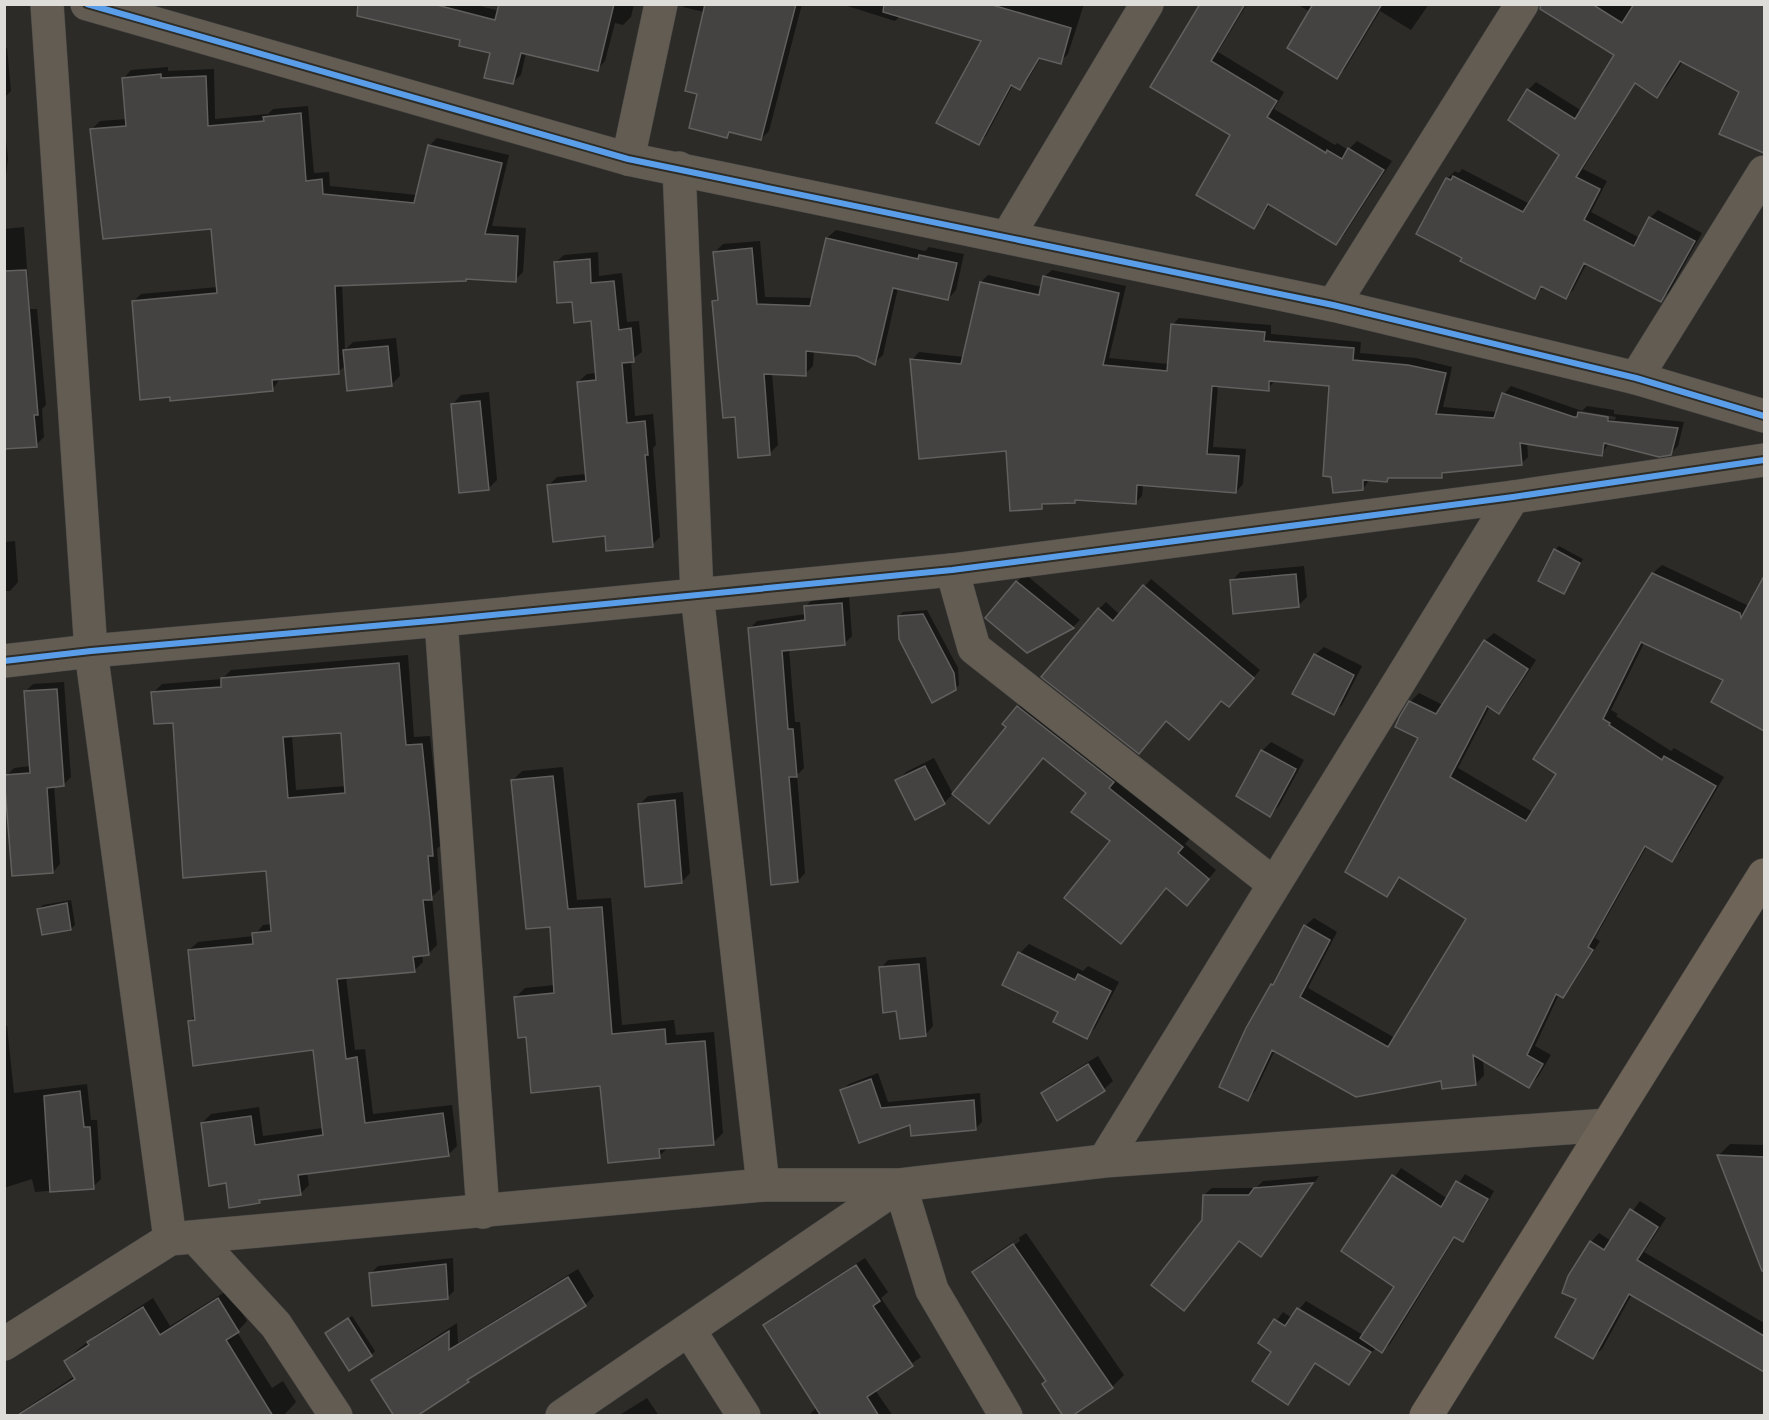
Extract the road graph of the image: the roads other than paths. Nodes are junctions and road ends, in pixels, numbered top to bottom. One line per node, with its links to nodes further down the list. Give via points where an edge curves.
1 (47, 4): 18 (street)
2 (87, 4): 6 (street)
3 (661, 4): 6 (street)
4 (1147, 4): 9 (street)
5 (1521, 4): 10 (street)
6 (628, 159): 7 (street)
7 (679, 168): 9 (street); 16 (street)
8 (1764, 172): 11 (street)
9 (1008, 236): 10 (street)
10 (1333, 305): 11 (street)
11 (1636, 378): 12 (street)
12 (1764, 416)
13 (1764, 460): 14 (street)
14 (1513, 497): 15 (street); 21 (street)
15 (951, 570): 16 (street); 21 (street, via 974,648)
16 (697, 594): 17 (street); 24 (street)
17 (441, 620): 18 (street); 26 (street)
18 (91, 651): 19 (street); 27 (street)
19 (4, 661)
20 (1764, 875): 22 (main road)
21 (1274, 884): 23 (street)
22 (1608, 1125): 23 (street); 34 (main road)
23 (1104, 1161): 25 (street)
24 (763, 1185): 25 (street); 26 (street)
25 (900, 1185): 28 (street); 33 (street, via 932,1290)
26 (483, 1212): 27 (street)
27 (183, 1239): 29 (street); 30 (street, via 276,1325)
28 (689, 1330): 31 (street); 32 (street)
29 (4, 1344)
30 (336, 1416)
31 (562, 1416)
32 (744, 1416)
33 (1006, 1416)
34 (1426, 1416)

